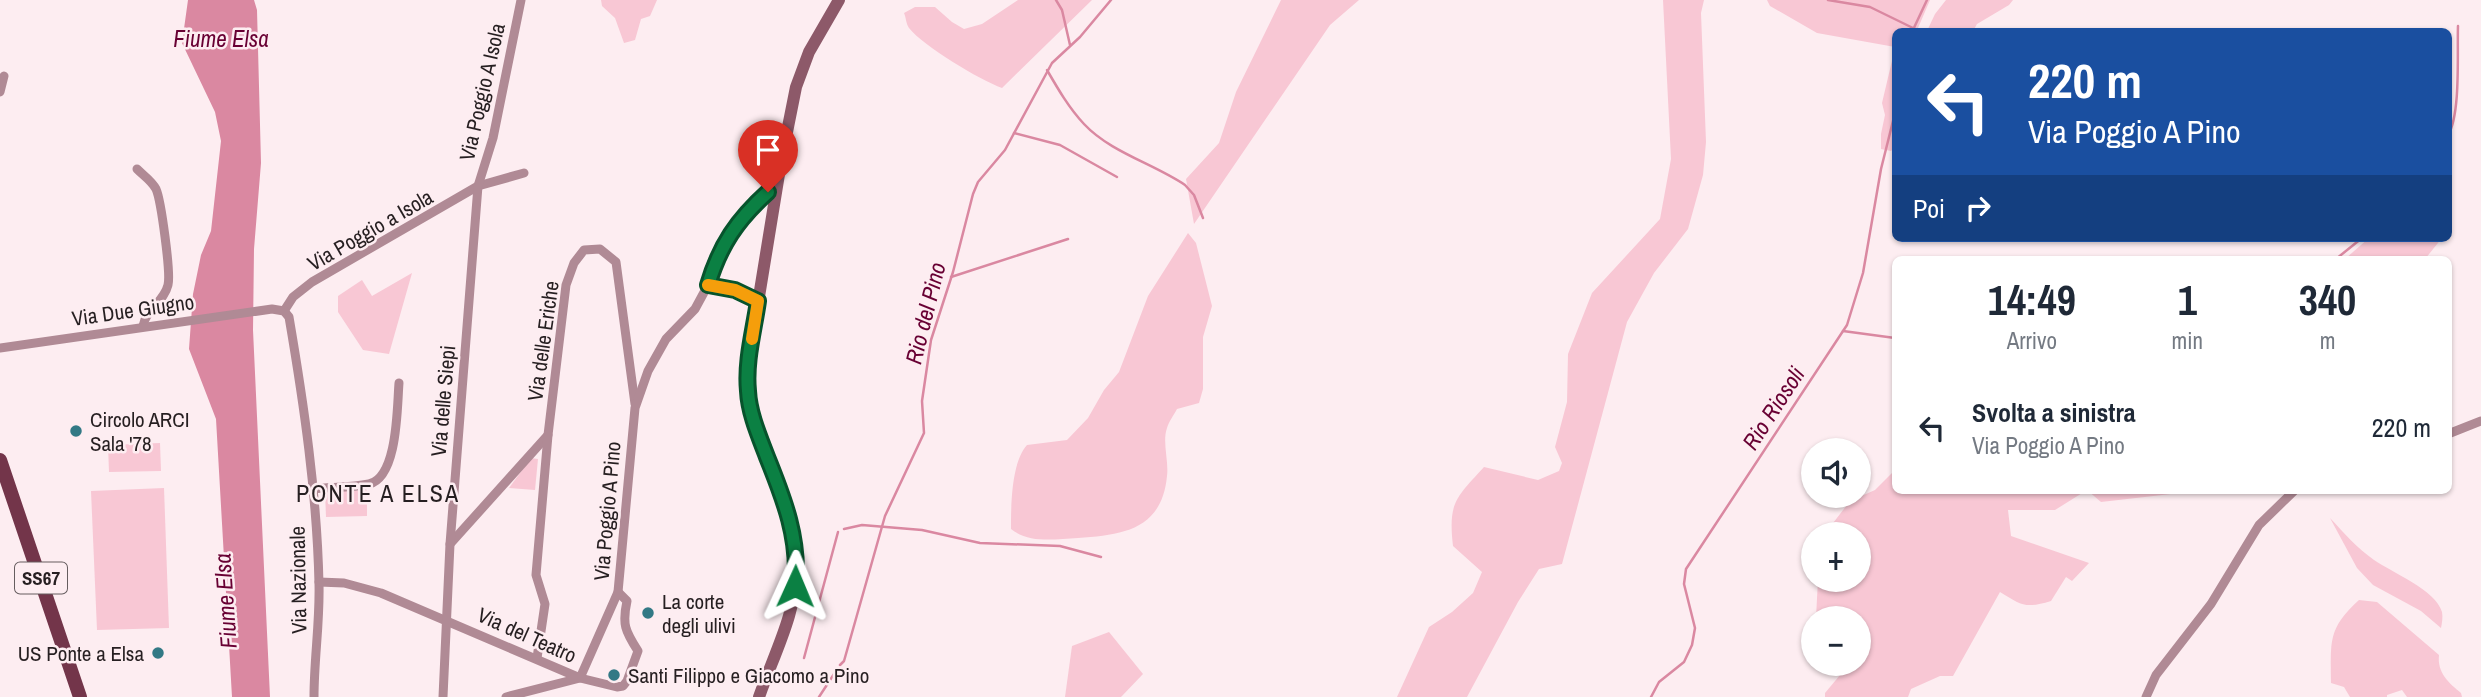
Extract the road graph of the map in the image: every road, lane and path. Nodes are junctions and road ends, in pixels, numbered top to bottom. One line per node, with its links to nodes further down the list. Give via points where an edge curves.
1 (521, 0): 7 (street, Via Poggio A Isola)
2 (839, 0): 8 (street, via 809,52 796,87)
3 (4, 76): 4 (street)
4 (0, 92)
5 (137, 169): 12 (street, via 156,189 169,285 147,313)
6 (524, 173): 7 (street, Via Poggio A Isola)
7 (478, 186): 11 (street, Via Poggio a Isola, via 312,282); 22 (street, Via delle Siepi)
8 (776, 190): 9 (street, Via Poggio A Pino, via 752,206 725,241); 10 (street)
9 (708, 285): 10 (street); 15 (street, Via Poggio A Pino, via 695,309 657,353)
10 (758, 301): 32 (street, via 748,392 757,432 792,527 797,564 793,608)
11 (284, 311): 12 (street, Via Due Giugno); 20 (street, Via Nazionale, via 289,317 302,390)
12 (143, 326): 13 (street, Via Due Giugno)
13 (0, 348)
14 (399, 383): 20 (street, via 392,455 386,469 371,484)
15 (635, 408): 18 (street, Via delle Eriche, via 615,262 600,249 584,250 566,285); 24 (street, Via Poggio A Pino)
16 (2481, 421): 17 (street)
17 (2452, 432)
18 (548, 435): 22 (street); 26 (street, via 536,575 545,604)
19 (0, 460): 28 (main road, SS67)
20 (313, 489): 23 (street, Via Nazionale)
21 (2291, 494): 33 (street, via 2259,525 2211,604 2156,675)
22 (450, 544): 25 (street, Via delle Siepi)
23 (319, 582): 25 (street, Via del Teatro, via 356,586); 29 (street, Via Nazionale)
24 (618, 593): 27 (street, Via Poggio A Pino); 27 (street, Via del Teatro, via 627,601 625,631 638,651 627,681 617,687)
25 (447, 620): 26 (street, Via del Teatro); 30 (street, Via delle Siepi)
26 (537, 658): 27 (street, Via del Teatro)
27 (580, 678): 31 (street)
28 (80, 697)
29 (314, 697)
30 (443, 697)
31 (506, 697)
32 (759, 697)
33 (2146, 697)

